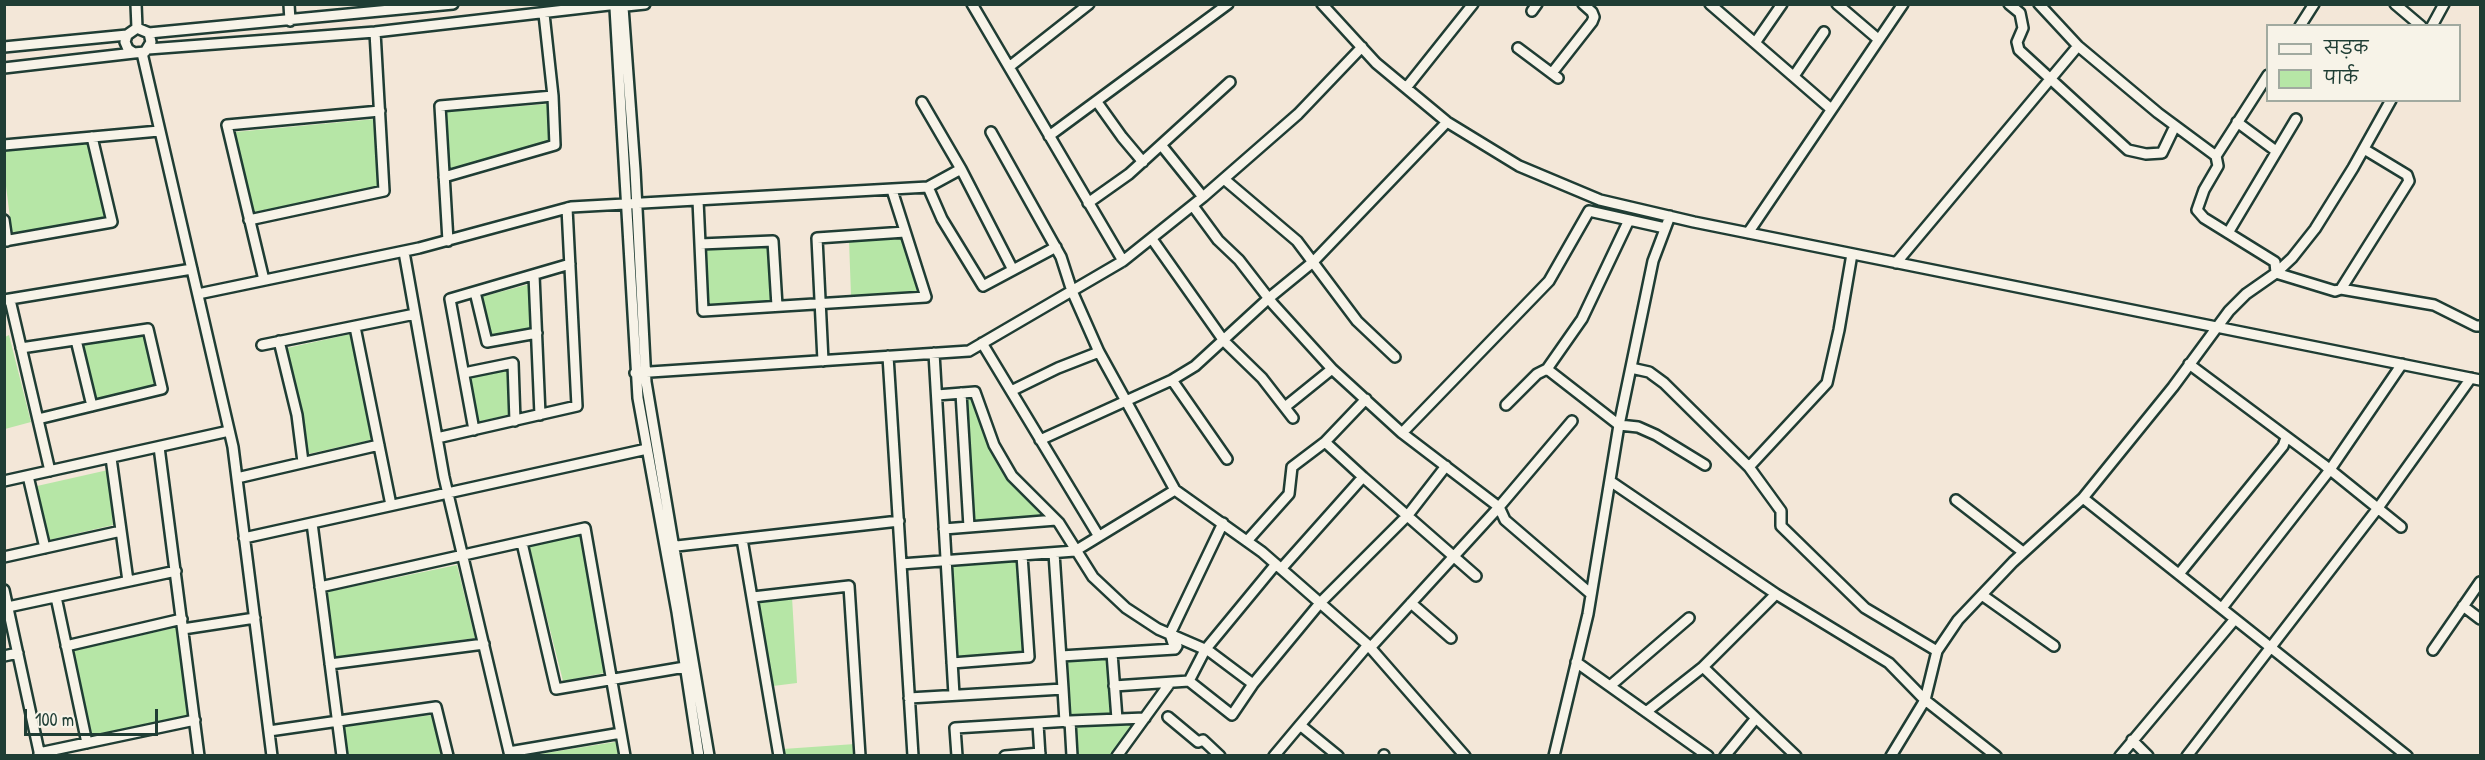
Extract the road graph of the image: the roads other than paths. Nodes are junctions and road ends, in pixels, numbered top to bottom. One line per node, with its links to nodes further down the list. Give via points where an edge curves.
1 (136, 4): 26 (street)
2 (289, 4): 22 (street)
3 (453, 4): 22 (street)
4 (645, 4): 20 (street)
5 (972, 4): 38 (street)
6 (1089, 4): 38 (street)
7 (1228, 4): 47 (street)
8 (1322, 4): 35 (street)
9 (1473, 4): 44 (street)
10 (1583, 4): 36 (street, via 1594,17 1555,76)
11 (1710, 4): 32 (street)
12 (1782, 4): 32 (street)
13 (1837, 4): 31 (street)
14 (1903, 4): 31 (street)
15 (2009, 4): 41 (street, via 2020,13 2023,28 2017,42 2019,50)
16 (2039, 4): 33 (street)
17 (2314, 4): 23 (street)
18 (2395, 4): 24 (street)
19 (2444, 4): 25 (street)
20 (618, 6): 21 (street); 73 (street); 74 (street)
21 (544, 14): 27 (street); 45 (street)
22 (290, 21): 29 (street)
23 (2301, 24)
24 (2419, 24)
25 (2433, 24)
26 (137, 28): 29 (street); 30 (street)
27 (375, 32): 37 (street); 50 (street)
28 (1824, 32): 40 (street)
29 (149, 33): 37 (street, via 151,42)
30 (127, 35): 34 (street); 37 (street, via 126,46)
31 (1878, 39): 49 (street)
32 (1755, 43): 40 (street)
33 (2078, 46): 41 (street); 54 (street)
34 (4, 47)
35 (1362, 47): 44 (street); 67 (street, via 1298,114)
36 (1518, 48)
37 (141, 52): 39 (street); 55 (street)
38 (1009, 67): 57 (street)
39 (4, 68)
40 (1794, 76): 49 (street)
41 (2051, 78): 54 (street, via 2128,150 2162,153); 94 (street)
42 (2266, 78): 53 (street)
43 (1230, 82): 60 (street)
44 (1407, 88): 52 (street)
45 (553, 96): 66 (street, via 555,145); 66 (street, via 440,106)
46 (922, 102): 65 (street)
47 (1097, 102): 57 (street); 64 (street)
48 (2390, 102): 61 (street)
49 (1831, 109): 83 (street)
50 (380, 111): 79 (street, via 384,191); 79 (street, via 227,125)
51 (2295, 119): 62 (street)
52 (1447, 122): 77 (street, via 1519,166 1600,200); 93 (street)
53 (2237, 122): 62 (street); 63 (street)
54 (2175, 126): 63 (street)
55 (159, 130): 58 (street); 96 (street)
56 (990, 132): 89 (street)
57 (1049, 136): 72 (street)
58 (92, 137): 59 (street); 87 (street, via 112,222)
59 (4, 145)
60 (1162, 146): 64 (street); 70 (street)
61 (2364, 149): 98 (street, via 2315,229); 101 (street, via 2407,175 2409,181)
62 (2276, 151): 84 (street)
63 (2216, 156): 84 (street, via 2218,166 2197,210)
64 (1143, 162): 72 (street)
65 (961, 169): 68 (street); 97 (street)
66 (444, 177): 86 (street)
67 (1224, 179): 70 (street); 93 (street, via 1297,241)
68 (928, 187): 69 (street); 97 (street, via 942,219 983,286)
69 (892, 190): 71 (street); 82 (street)
70 (1203, 197): 75 (street)
71 (698, 200): 74 (street); 88 (street)
72 (1088, 202): 92 (street)
73 (626, 204): 74 (street); 76 (street); 130 (street)
74 (637, 204): 130 (street)
75 (1193, 206): 85 (street); 105 (street)
76 (567, 208): 86 (street); 95 (street)
77 (1670, 216): 81 (street); 83 (street)
78 (4, 220): 87 (street)
79 (249, 220): 100 (street)
80 (1629, 220): 81 (street); 129 (street, via 1582,319); 150 (street, via 1589,211 1549,281)
81 (1665, 228): 127 (street, via 1653,261)
82 (905, 232): 107 (street, via 817,238); 107 (street, via 926,297)
83 (1748, 233): 91 (street)
84 (2228, 233): 98 (street, via 2275,262)
85 (1152, 239): 92 (street); 116 (street)
86 (448, 240): 90 (street)
87 (6, 241)
88 (700, 244): 108 (street, via 773,241); 108 (street, via 703,311)
89 (1056, 248): 97 (street); 102 (street)
90 (404, 252): 100 (street); 109 (street)
91 (1852, 254): 94 (street); 163 (street, via 1827,382)
92 (1123, 261): 102 (street)
93 (1313, 262): 105 (street); 123 (street, via 1357,321)
94 (1896, 263): 112 (street)
95 (570, 264): 99 (street); 142 (street, via 577,406)
96 (192, 269): 104 (street); 106 (street)
97 (1013, 270)
98 (2276, 273): 101 (street, via 2335,291); 112 (street, via 2246,294)
99 (534, 275): 103 (street); 113 (street)
100 (264, 280): 104 (street)
101 (2341, 289): 110 (street, via 2434,305)
102 (1072, 291): 117 (street); 120 (street)
103 (475, 292): 113 (street, via 487,342); 131 (street, via 450,299)
104 (198, 294): 149 (street)
105 (1269, 298): 116 (street); 128 (street)
106 (7, 300): 119 (street)
107 (820, 304): 108 (street); 124 (street)
108 (777, 306)
109 (415, 314): 111 (street); 151 (street)
110 (2481, 326)
111 (354, 327): 115 (street); 155 (street)
112 (2216, 327): 125 (street); 126 (street)
113 (537, 333): 142 (street)
114 (76, 340): 119 (street); 140 (street); 140 (street, via 148,329 162,389)
115 (279, 341): 118 (street); 160 (street, via 297,415)
116 (1224, 341): 133 (street); 141 (street, via 1262,378)
117 (982, 343): 121 (street, via 969,351); 134 (street)
118 (262, 345)
119 (21, 348): 144 (street)
120 (1099, 352): 134 (street); 138 (street)
121 (934, 353): 122 (street); 136 (street)
122 (888, 356): 124 (street); 180 (street)
123 (1395, 357)
124 (823, 361): 130 (street)
125 (2189, 364): 152 (street); 173 (street)
126 (2402, 364): 132 (street); 165 (street)
127 (1631, 368): 147 (street); 163 (street, via 1649,372 1664,383)
128 (1332, 369): 137 (street); 141 (street)
129 (1547, 369): 139 (street); 147 (street)
130 (640, 372): 157 (street); 192 (street)
131 (464, 373): 145 (street, via 513,363); 148 (street)
132 (2476, 379): 177 (street)
133 (1172, 380): 138 (street); 159 (street)
134 (1011, 391): 153 (street)
135 (961, 393): 136 (street); 179 (street, via 975,393 994,446 1012,476); 183 (street)
136 (937, 395): 185 (street)
137 (1365, 399): 150 (street); 154 (street)
138 (1127, 401): 153 (street); 171 (street)
139 (1506, 405)
140 (92, 406): 144 (street)
141 (1284, 407): 143 (street)
142 (540, 415): 145 (street)
143 (1293, 418)
144 (38, 419): 164 (street)
145 (515, 421): 148 (street)
146 (1572, 422): 176 (street)
147 (1619, 425): 161 (street, via 1638,427 1656,435); 170 (street)
148 (474, 430): 151 (street)
149 (229, 431): 156 (street); 168 (street)
150 (1402, 433): 162 (street)
151 (437, 438): 172 (street)
152 (2286, 438): 165 (street); 205 (street)
153 (1040, 440): 187 (street)
154 (1325, 442): 167 (street); 190 (street, via 1292,467 1289,494)
155 (379, 445): 160 (street); 175 (street)
156 (159, 447): 158 (street); 204 (street)
157 (647, 449): 172 (street); 192 (street)
158 (111, 458): 164 (street); 186 (street)
159 (1227, 459)
160 (303, 462): 168 (street)
161 (1705, 465)
162 (1446, 466): 176 (street); 178 (street)
163 (1749, 467): 237 (street, via 1781,511 1780,526 1865,608)
164 (50, 471): 166 (street)
165 (2329, 471): 177 (street); 220 (street)
166 (27, 476): 169 (street); 193 (street)
167 (1363, 477): 178 (street); 203 (street)
168 (237, 478): 188 (street)
169 (4, 481)
170 (1610, 481): 211 (street); 212 (street)
171 (1175, 490): 182 (street); 187 (street)
172 (448, 493): 175 (street); 198 (street)
173 (2083, 498): 195 (street); 205 (street)
174 (1956, 500): 195 (street)
175 (391, 505): 181 (street)
176 (1499, 507): 199 (street); 211 (street, via 1505,520)
177 (2378, 508): 184 (street); 233 (street)
178 (1408, 515): 199 (street); 216 (street)
179 (1056, 520): 183 (street); 194 (street)
180 (899, 521): 189 (street); 202 (street)
181 (312, 523): 188 (street); 209 (street)
182 (1222, 523): 190 (street); 226 (street)
183 (969, 527): 185 (street)
184 (2401, 527)
185 (944, 529): 201 (street)
186 (121, 531): 193 (street); 207 (street)
187 (1098, 536): 194 (street)
188 (244, 538): 221 (street)
189 (742, 539): 192 (street); 215 (street)
190 (1247, 541): 203 (street)
191 (522, 543): 198 (street); 247 (street, via 556,689); 247 (street, via 585,528)
192 (669, 547): 245 (street); 281 (street)
193 (45, 548): 200 (street)
194 (1075, 551): 196 (street); 226 (street, via 1093,578 1126,608)
195 (2023, 552): 213 (street)
196 (1054, 553): 197 (street); 241 (street)
197 (1022, 555): 201 (street); 243 (street, via 1029,657)
198 (463, 556): 209 (street); 229 (street)
199 (1455, 556): 206 (street); 217 (street)
200 (4, 557)
201 (946, 561): 202 (street); 243 (street)
202 (901, 564): 255 (street)
203 (1279, 566): 216 (street); 235 (street)
204 (176, 571): 207 (street); 225 (street)
205 (2179, 574): 220 (street)
206 (1476, 576)
207 (128, 581): 214 (street)
208 (2481, 582): 218 (street)
209 (320, 587): 244 (street)
210 (4, 590): 219 (street)
211 (1591, 594): 242 (street)
212 (1776, 594): 246 (street); 256 (street, via 1889,663)
213 (1982, 595): 231 (street); 237 (street, via 1958,620)
214 (56, 597): 219 (street); 230 (street)
215 (753, 597): 282 (street); 283 (street, via 849,586)
216 (1320, 603): 232 (street); 250 (street)
217 (1411, 603): 227 (street); 232 (street)
218 (2463, 606): 224 (street); 236 (street)
219 (8, 607): 238 (street)
220 (2222, 608): 223 (street)
221 (255, 618): 225 (street); 267 (street)
222 (1689, 618): 252 (street)
223 (2235, 619): 233 (street); 269 (street)
224 (2481, 619)
225 (182, 624): 230 (street); 262 (street)
226 (1170, 634): 228 (street); 234 (street)
227 (1451, 638)
228 (1183, 640): 234 (street); 235 (street)
229 (484, 644): 244 (street); 272 (street)
230 (66, 646): 270 (street)
231 (2054, 646)
232 (1369, 647): 266 (street); 291 (street)
233 (2271, 648): 300 (street); 301 (street)
234 (1175, 649): 239 (street)
235 (1205, 650): 248 (street); 250 (street)
236 (2433, 650)
237 (1937, 651): 256 (street)
238 (18, 653): 240 (street); 271 (street)
239 (1112, 653): 241 (street); 251 (street)
240 (4, 656)
241 (1061, 656): 253 (street)
242 (1576, 662): 252 (street); 292 (street)
243 (952, 663): 254 (street)
244 (330, 664): 263 (street)
245 (685, 667): 247 (street); 280 (street)
246 (1703, 667): 257 (street); 260 (street)
247 (612, 679): 268 (street)
248 (1189, 681): 249 (street); 250 (street, via 1232,715)
249 (1170, 683): 251 (street); 259 (street)
250 (1253, 684)
251 (1114, 686): 261 (street)
252 (1610, 686): 257 (street)
253 (1063, 689): 254 (street); 264 (street)
254 (954, 695): 255 (street)
255 (909, 698): 284 (street)
256 (1925, 700): 296 (street); 297 (street)
257 (1646, 712): 293 (street)
258 (1168, 717): 288 (street)
259 (1145, 718): 261 (street); 287 (street)
260 (1756, 718): 294 (street); 295 (street)
261 (1117, 719): 264 (street)
262 (195, 720): 270 (street); 275 (street)
263 (338, 721): 267 (street); 277 (street); 278 (street, via 436,707)
264 (1067, 721): 265 (street); 286 (street)
265 (1038, 724): 273 (street); 285 (street, via 955,728)
266 (1300, 725): 289 (street); 290 (street)
267 (269, 731): 276 (street)
268 (621, 733): 272 (street); 279 (street)
269 (2132, 740): 298 (street); 299 (street)
270 (87, 743): 271 (street)
271 (40, 754)
272 (510, 754)
273 (1040, 754): 274 (street)
274 (1008, 755)
275 (199, 756)
276 (272, 756)
277 (342, 756)
278 (448, 756)
279 (625, 756)
280 (699, 756)
281 (709, 756)
282 (779, 756)
283 (860, 756)
284 (913, 756)
285 (957, 756)
286 (1072, 756)
287 (1118, 756)
288 (1220, 756)
289 (1274, 756)
290 (1338, 756)
291 (1465, 756)
292 (1554, 756)
293 (1707, 756)
294 (1725, 756)
295 (1796, 756)
296 (1891, 756)
297 (1996, 756)
298 (2120, 756)
299 (2148, 756)
300 (2187, 756)
301 (2407, 756)

